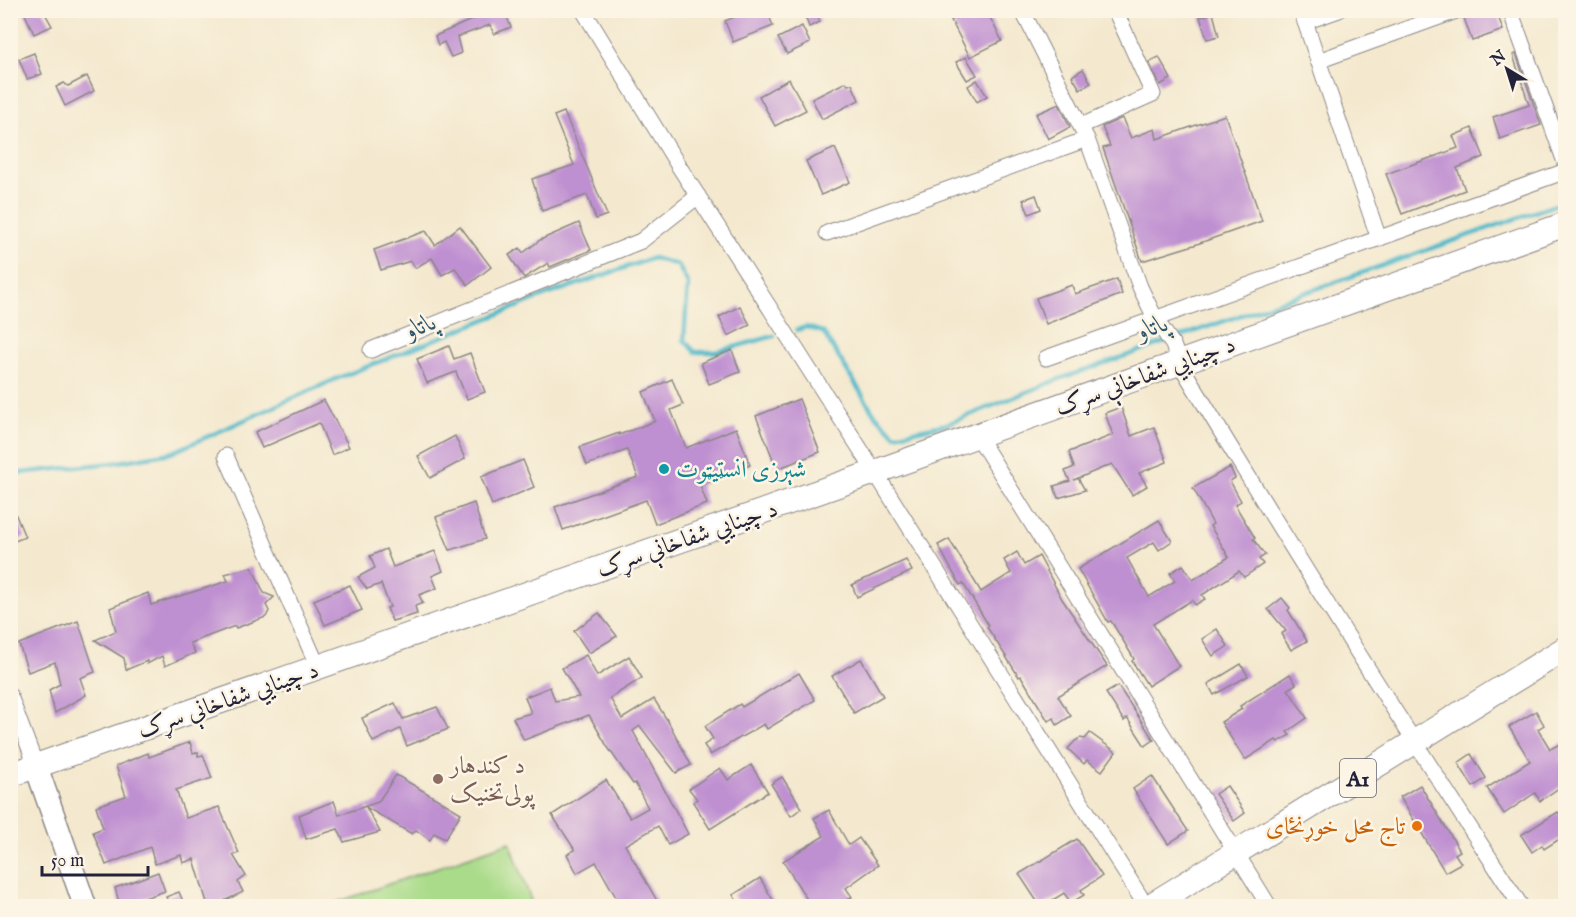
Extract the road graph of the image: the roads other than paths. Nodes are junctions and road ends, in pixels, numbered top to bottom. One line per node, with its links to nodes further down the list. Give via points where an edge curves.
1 (583, 10): 12 (street)
2 (1022, 10): 9 (street)
3 (1115, 10): 9 (street, via 1153,94)
4 (1339, 10): 7 (street)
5 (1459, 10): 8 (street)
6 (1510, 10): 10 (street)
7 (1303, 16): 8 (street)
8 (1318, 61): 15 (street)
9 (1084, 133): 14 (street); 16 (street, via 1140,287)
10 (1566, 165)
11 (1566, 171): 15 (street)
12 (698, 196): 17 (street, via 641,241); 22 (street)
13 (1566, 224): 18 (main road, د چينايي شفاخانې سړک)
14 (827, 232)
15 (1379, 239): 16 (street)
16 (1159, 324): 18 (street); 19 (street)
17 (371, 350)
18 (1176, 354): 20 (main road, د چينايي شفاخانې سړک); 26 (street)
19 (1046, 358)
20 (977, 435): 22 (main road, د چينايي شفاخانې سړک); 29 (street)
21 (226, 456): 24 (street)
22 (875, 472): 24 (main road, د چينايي شفاخانې سړک); 31 (street)
23 (1566, 648): 26 (main road, A1)
24 (318, 667): 27 (main road, د چينايي شفاخانې سړک)
25 (10, 696): 27 (street)
26 (1414, 743): 29 (main road, A1); 33 (street)
27 (36, 766): 28 (main road, د چينايي شفاخانې سړک); 30 (street)
28 (10, 775)
29 (1235, 853): 31 (main road, A1); 32 (street)
30 (85, 906)
31 (1148, 906)
32 (1269, 906)
33 (1521, 906)

